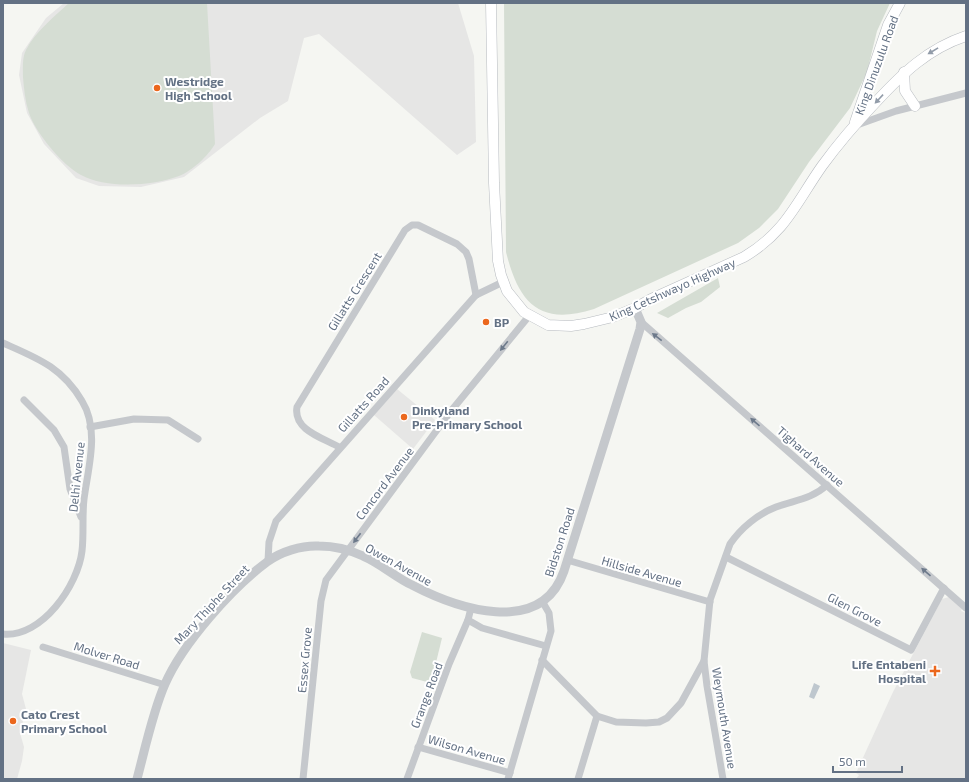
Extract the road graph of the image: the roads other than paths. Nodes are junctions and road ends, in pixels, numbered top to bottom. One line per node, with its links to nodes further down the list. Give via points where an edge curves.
1 (490, 3): 8 (main road, King Cetshwayo Highway, via 495,199 498,261)
2 (900, 3): 7 (main road, King Dinuzulu Road, via 888,26)
3 (966, 36): 4 (main road, King Dinuzulu Road, one-way to 4, via 933,50)
4 (904, 72): 6 (main road, via 905,91); 7 (main road, King Dinuzulu Road, one-way to 7)
5 (966, 93): 6 (street)
6 (915, 106): 7 (street)
7 (854, 126): 10 (main road, King Cetshwayo Highway, via 822,166 792,214 761,247)
8 (503, 282): 9 (street, Gillatts Road); 11 (main road, King Cetshwayo Highway, via 514,301)
9 (476, 295): 17 (street, Gillatts Road); 17 (street, Gillatts Crescent, via 469,259 462,248 418,225 412,225 405,230 297,407 296,417 303,427)
10 (635, 308): 11 (main road, King Cetshwayo Highway, via 613,317 571,326 548,325); 12 (street)
11 (529, 316): 20 (street, Concord Avenue, one-way to 20, via 451,411)
12 (641, 322): 18 (street, Tighard Avenue, one-way to 12); 22 (street, Bidston Road)
13 (3, 343): 15 (street, Delhi Avenue, via 58,370 83,402)
14 (24, 400): 19 (street, via 54,430 64,447 70,489)
15 (90, 427): 16 (street, via 134,418 168,420); 19 (street, Delhi Avenue, via 90,470)
16 (198, 439)
17 (339, 447): 23 (street, Gillatts Road, via 276,521 269,542)
18 (827, 485): 21 (street, via 814,495 776,507 758,517 736,536); 24 (street, Tighard Avenue, one-way to 18)
19 (82, 520): 30 (street, Delhi Avenue, via 82,552 76,572 66,591 42,621 21,632)
20 (347, 551): 23 (street, Owen Avenue, via 318,546 307,547); 27 (street, Owen Avenue, via 364,556 410,585 433,596); 40 (street, Essex Grove, via 332,570 323,590)
21 (726, 557): 24 (street, Glen Grove, via 911,650); 26 (street)
22 (567, 560): 25 (street, Bidston Road, via 561,580); 26 (street, Hillside Avenue)
23 (268, 561): 35 (street, Mary Thiphe Street, via 192,639 175,664)
24 (944, 588): 28 (street, Tighard Avenue)
25 (542, 601): 27 (street, Owen Avenue, via 527,610 513,612); 31 (street, via 551,623)
26 (710, 602): 34 (street)
27 (471, 608): 29 (street)
28 (966, 608)
29 (468, 620): 31 (street, via 482,628); 37 (street, Grange Road)
30 (3, 634)
31 (546, 646): 33 (street)
32 (43, 647): 35 (street, Molver Road)
33 (542, 660): 36 (street); 38 (street)
34 (704, 661): 36 (street, via 680,703 667,718 646,723 624,723 608,721); 43 (street, Weymouth Avenue)
35 (165, 685): 39 (street, Mary Thiphe Street)
36 (597, 716): 42 (street)
37 (418, 747): 38 (street, Wilson Avenue); 41 (street, Grange Road)
38 (509, 776)
39 (137, 779)
40 (303, 779)
41 (407, 779)
42 (578, 779)
43 (723, 779)

